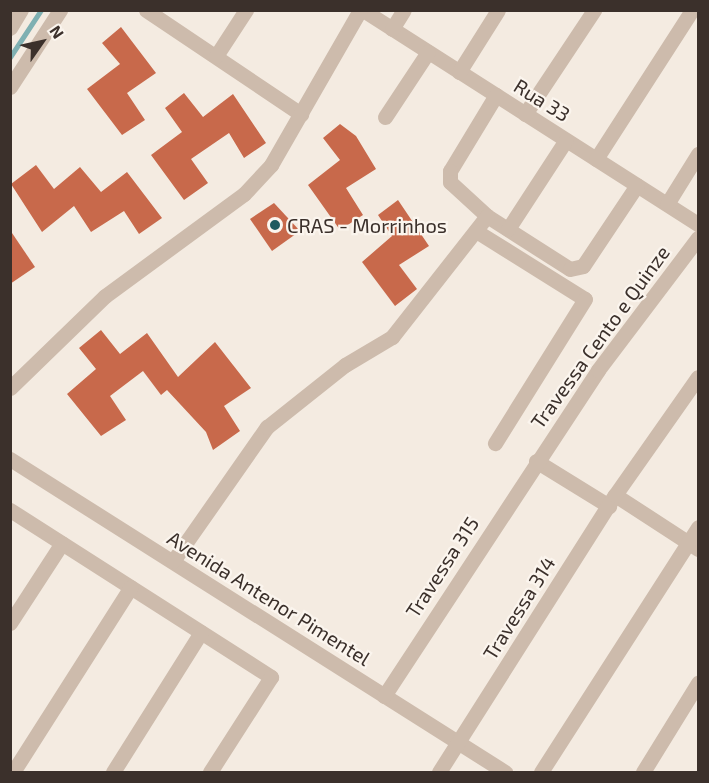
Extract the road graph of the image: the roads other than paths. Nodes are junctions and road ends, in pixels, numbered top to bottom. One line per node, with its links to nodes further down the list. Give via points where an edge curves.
1 (21, 10): 10 (street)
2 (60, 10): 15 (street)
3 (146, 10): 13 (street)
4 (246, 10): 13 (street)
5 (362, 10): 11 (street, Rua 33); 17 (street)
6 (404, 10): 11 (street)
7 (498, 10): 14 (street)
8 (594, 10): 18 (street)
9 (692, 10): 22 (street)
10 (10, 28)
11 (392, 29): 12 (street, Rua 33)
12 (428, 52): 14 (street, Rua 33); 19 (street)
13 (216, 56): 17 (street)
14 (459, 72): 16 (street, Rua 33)
15 (10, 87)
16 (496, 95): 18 (street, Rua 33); 25 (street, via 450,171 454,191)
17 (301, 114): 31 (street, via 272,165 244,194 105,296)
18 (525, 114): 20 (street, Rua 33)
19 (385, 117)
20 (566, 140): 22 (street, Rua 33); 27 (street)
21 (699, 154): 24 (street)
22 (596, 159): 23 (street, Rua 33)
23 (637, 185): 24 (street, Rua 33); 27 (street, via 576,269)
24 (667, 204): 26 (street, Rua 33)
25 (487, 216): 27 (street); 28 (street)
26 (699, 224)
27 (508, 229)
28 (476, 231): 32 (street, via 585,299); 40 (street, via 392,337 345,365 267,427)
29 (699, 238): 33 (street, Travessa Cento e Quinze)
30 (699, 377): 35 (street, Travessa 314)
31 (10, 388)
32 (498, 439)
33 (536, 462): 35 (street); 45 (street, Travessa 315)
34 (13, 466): 40 (street, Avenida Antenor Pimentel)
35 (612, 500): 39 (street); 46 (street, Travessa 314)
36 (10, 510): 38 (street)
37 (699, 527): 39 (street)
38 (62, 543): 41 (street); 42 (street)
39 (694, 546): 52 (street)
40 (173, 561): 45 (street, Avenida Antenor Pimentel)
41 (130, 587): 43 (street); 47 (street)
42 (10, 623)
43 (201, 632): 48 (street); 49 (street, via 271,677)
44 (699, 683): 53 (street)
45 (384, 696): 46 (street, Avenida Antenor Pimentel)
46 (459, 743): 50 (street, Travessa 314); 51 (street, Avenida Antenor Pimentel)
47 (13, 772)
48 (113, 772)
49 (210, 772)
50 (439, 772)
51 (505, 772)
52 (541, 772)
53 (643, 772)

